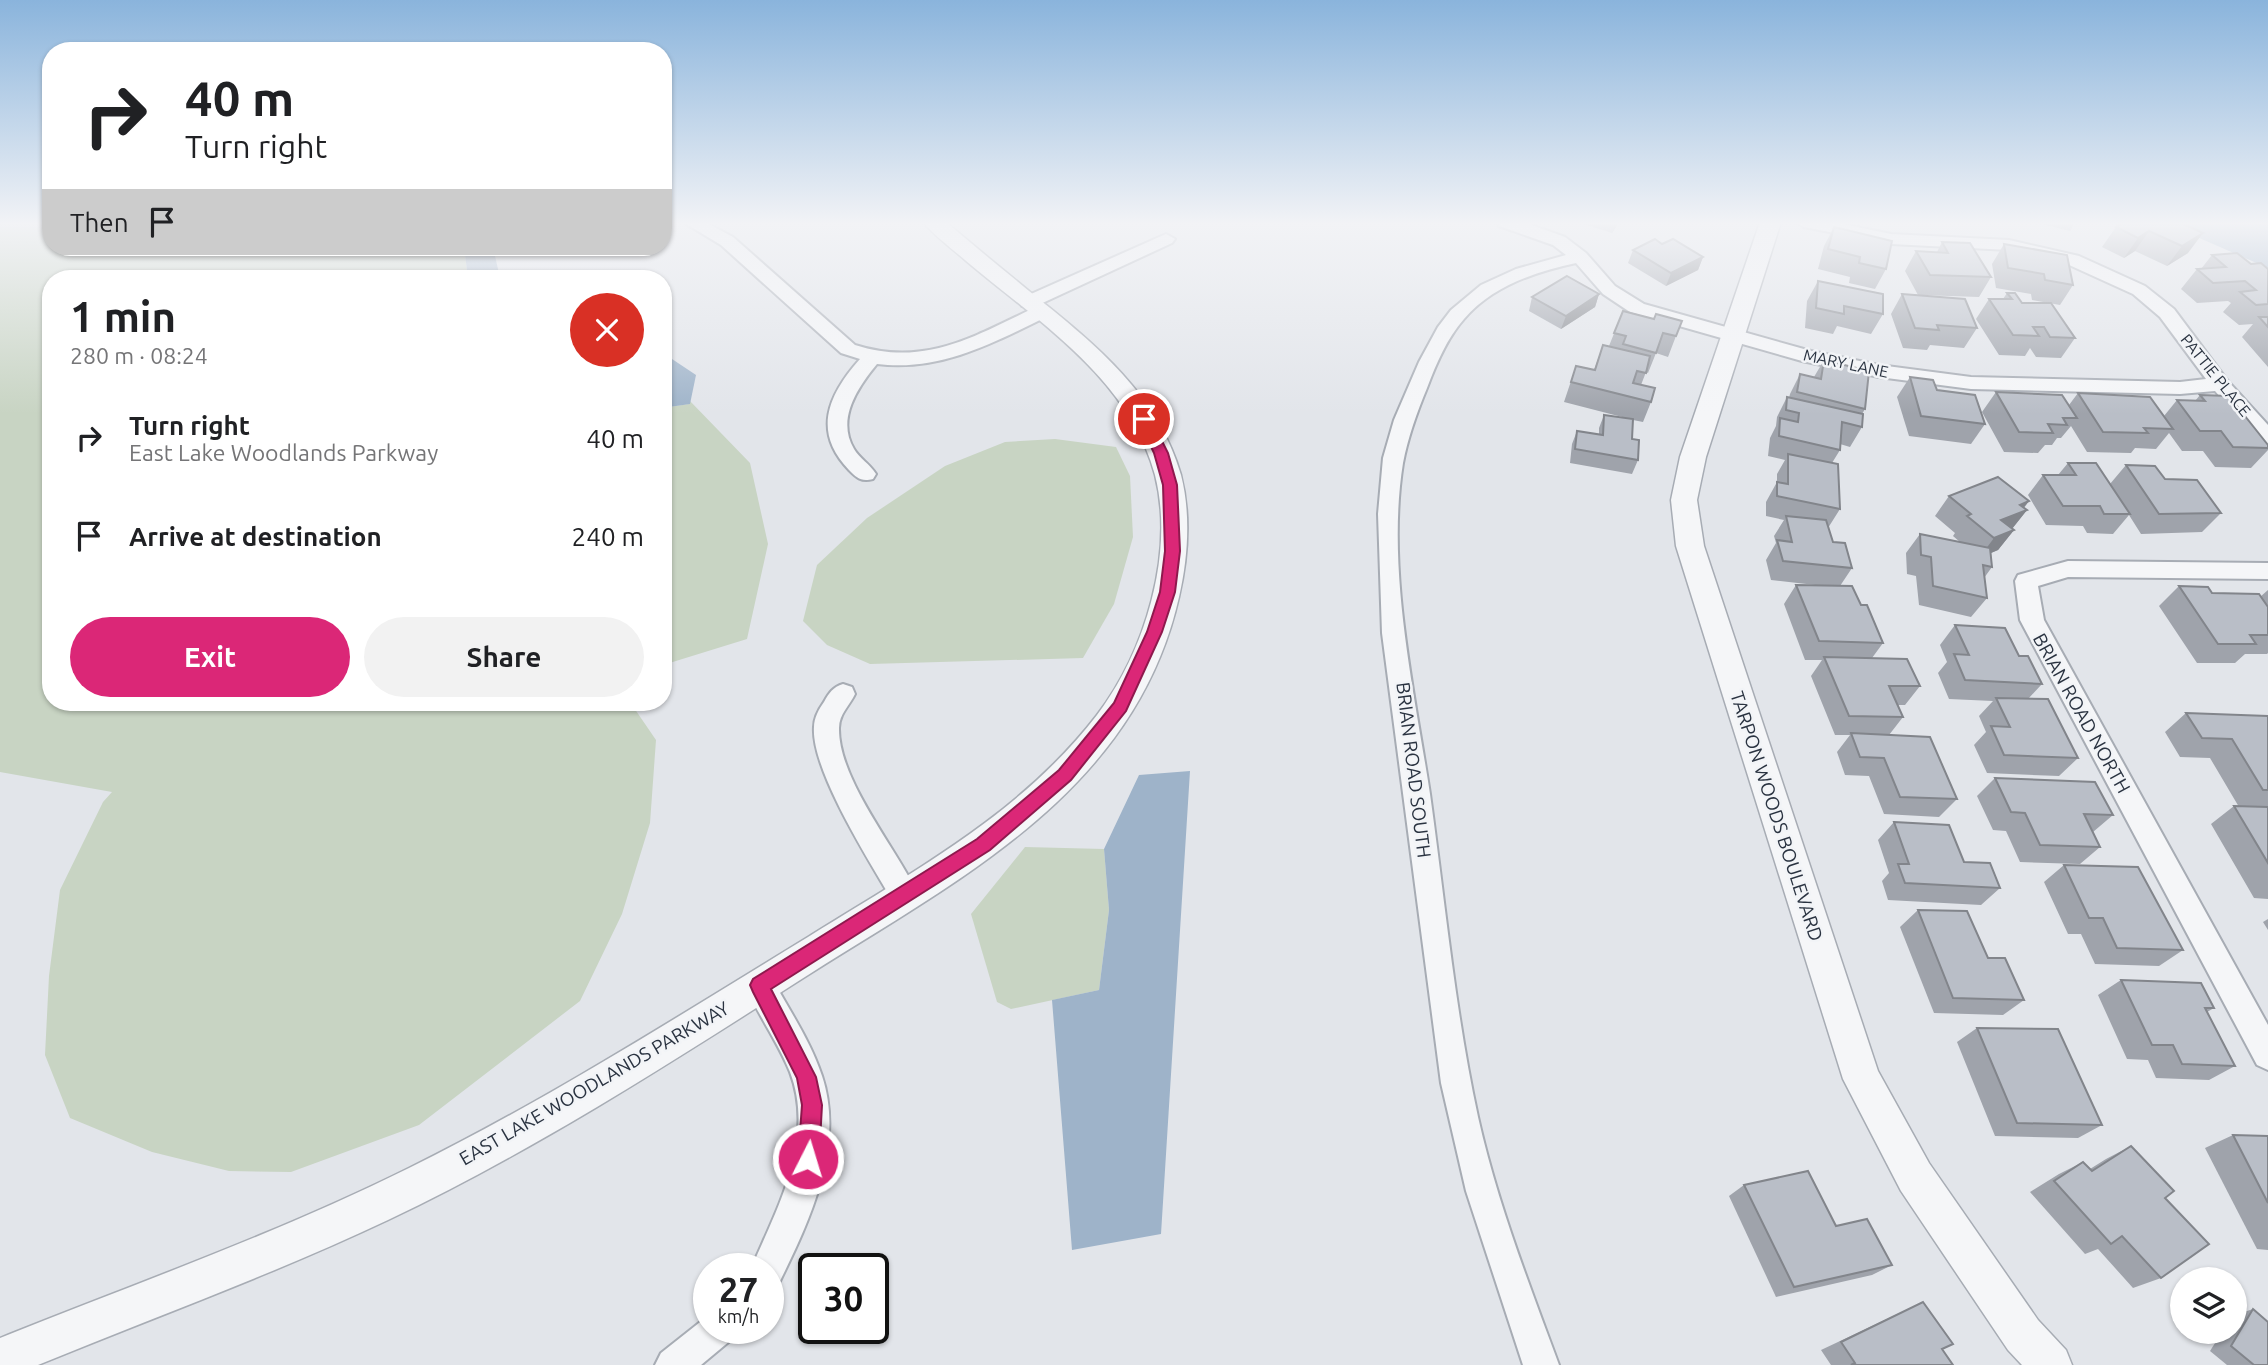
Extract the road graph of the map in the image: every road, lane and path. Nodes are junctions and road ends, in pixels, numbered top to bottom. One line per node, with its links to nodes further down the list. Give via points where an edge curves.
1 (777, 286): 10 (street, via 848,349)
2 (1009, 286): 8 (street, EAST LAKE WOODLANDS PARKWAY)
3 (1076, 286): 8 (street)
4 (1494, 286): 23 (street, BRIAN ROAD SOUTH, via 1470,300 1445,331 1414,393 1392,470 1387,558 1456,1085 1490,1219)
5 (1605, 286): 9 (street, MARY LANE, via 1637,308)
6 (1748, 286): 9 (street, TARPON WOODS BOULEVARD)
7 (2130, 286): 11 (street, PATTIE PLACE, via 2168,313)
8 (1035, 307): 10 (street, via 951,354 922,361); 16 (street, EAST LAKE WOODLANDS PARKWAY, via 1113,374 1161,453 1173,518 1167,592 1140,668 1120,706 1065,775 984,845)
9 (1731, 335): 11 (street, MARY LANE, via 1879,371 1971,383 2180,388); 24 (street, TARPON WOODS BOULEVARD, via 1684,500 1690,546 1862,1079 1914,1177 2023,1335)
10 (871, 359): 13 (street, via 849,385 837,416 843,449)
11 (2220, 384): 12 (street, PATTIE PLACE)
12 (2268, 438)
13 (865, 474)
14 (2268, 571): 18 (street, BRIAN ROAD NORTH, via 2068,569 2026,581 2032,620)
15 (843, 694): 16 (street, via 830,712 826,728 835,765)
16 (904, 894): 17 (street, EAST LAKE WOODLANDS PARKWAY)
17 (760, 985): 19 (street, via 806,1077 812,1105 806,1177); 21 (street, EAST LAKE WOODLANDS PARKWAY, via 574,1100 420,1184)
18 (2268, 1055)
19 (777, 1253)
20 (699, 1344): 22 (street)
21 (0, 1359)
22 (673, 1365)
23 (1541, 1365)
24 (2051, 1365)

